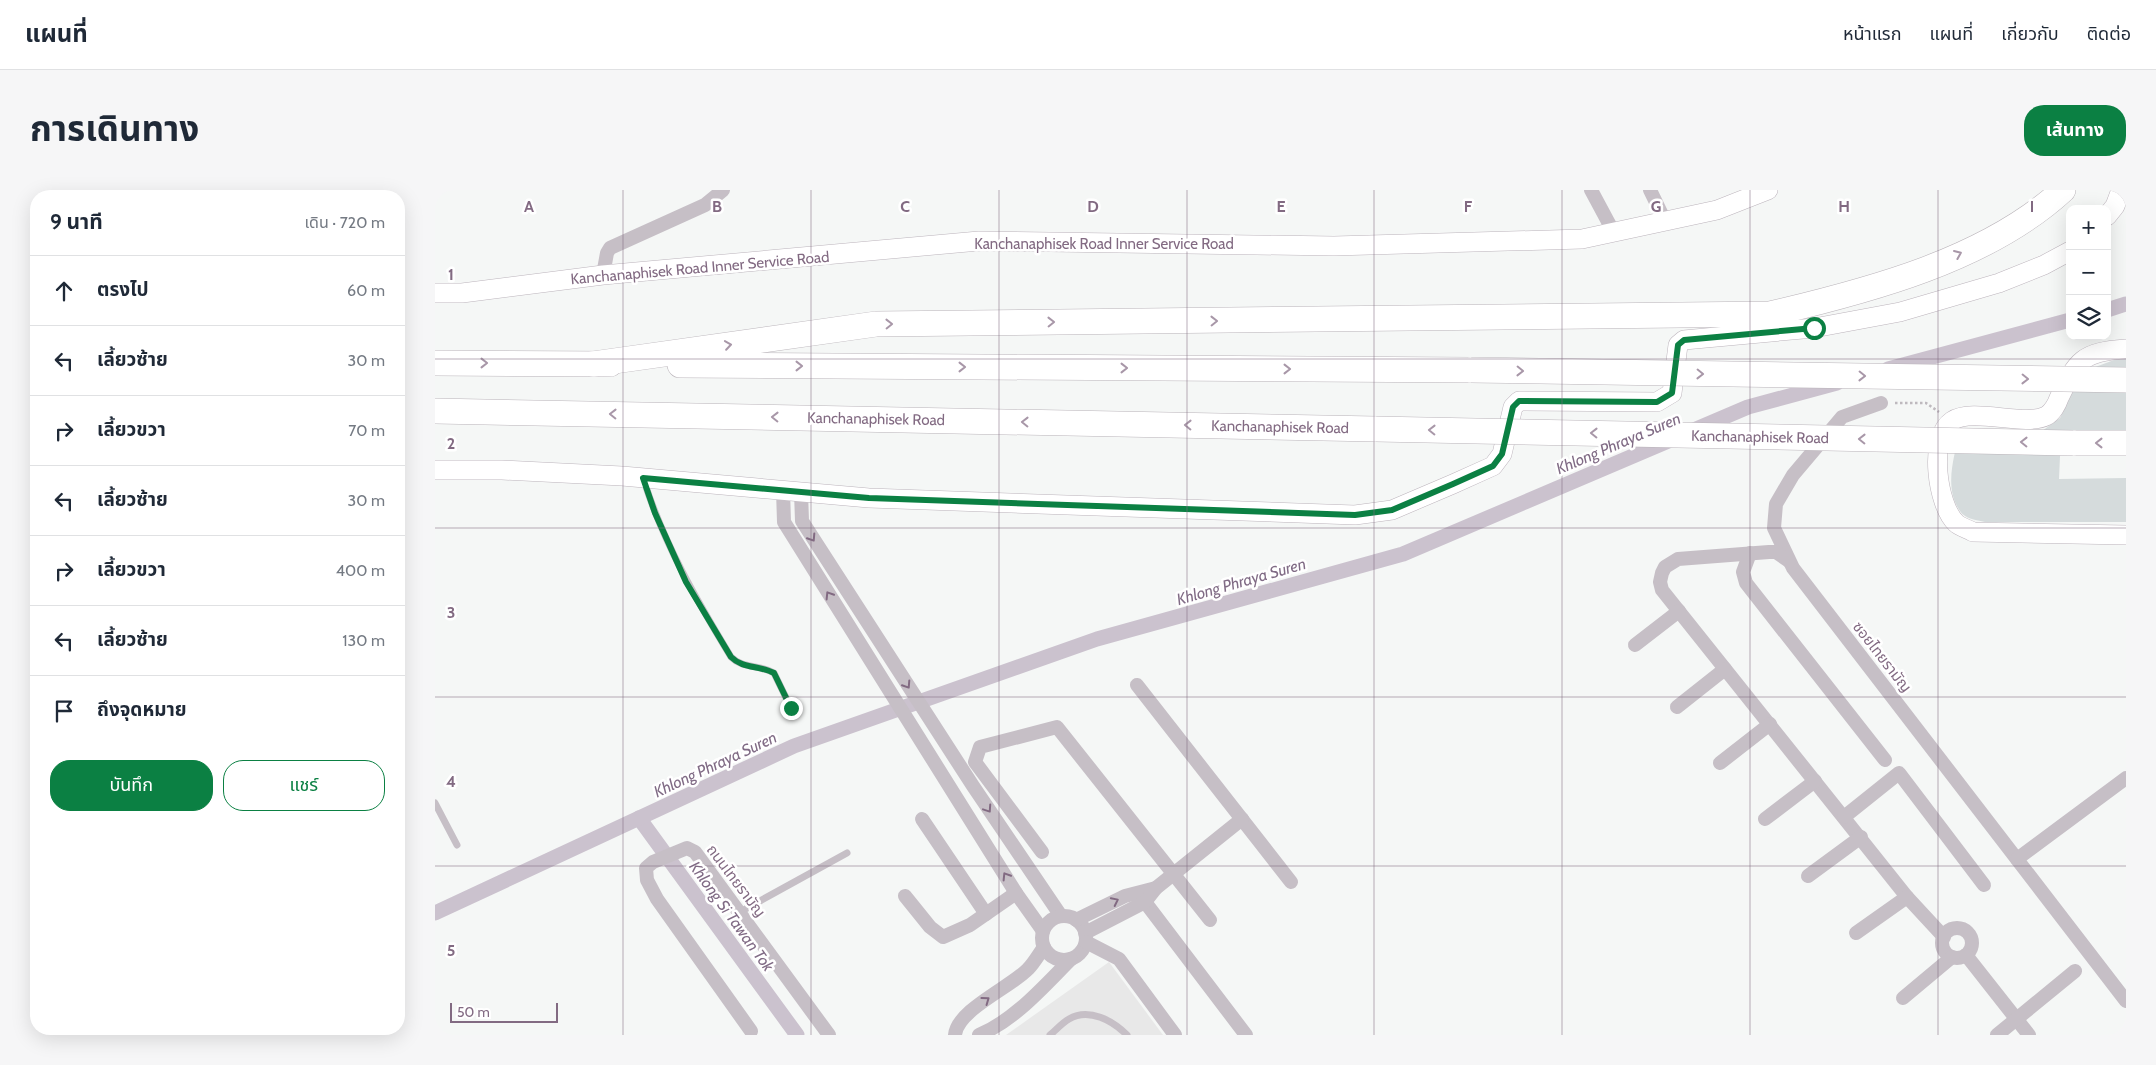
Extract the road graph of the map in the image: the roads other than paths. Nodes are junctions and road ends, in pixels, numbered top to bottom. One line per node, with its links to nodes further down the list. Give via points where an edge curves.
1 (723, 190): 9 (street, via 705,205 610,248)
2 (1591, 190): 7 (street)
3 (1650, 190): 6 (street)
4 (1767, 190): 6 (main road, Kanchanaphisek Road Inner Service Road, via 1717,210)
5 (2063, 190): 13 (highway, one-way to 5, via 876,324 1770,314 1841,298 1914,273 1988,242 2045,206)
6 (1665, 221): 7 (main road, Kanchanaphisek Road Inner Service Road)
7 (1613, 231): 9 (main road, Kanchanaphisek Road Inner Service Road, via 1582,239 1333,246 979,242)
8 (2066, 252): 20 (main road, via 1999,283 1900,312 1814,328 1684,340 1678,345 1672,393 1657,402 1519,401 1513,407 1502,454 1493,466 1392,510 1355,515 869,498)
9 (603, 275): 10 (main road, Kanchanaphisek Road Inner Service Road, via 462,293)
10 (435, 293)
11 (2126, 349): 21 (main road, via 2099,353 2082,360 2072,371 2055,407 2046,416 2031,419 1962,417 1951,421 1937,453 1943,501 1956,523 1973,532)
12 (435, 363): 13 (highway, one-way to 13)
13 (593, 364): 14 (highway, one-way to 14, bridge, via 1471,370)
14 (2126, 380)
15 (1881, 403): 23 (street, ซอยไทยรามัญ, via 1842,417 1793,475 1776,504 1774,528)
16 (435, 411): 17 (highway, Kanchanaphisek Road, one-way to 16, bridge)
17 (2126, 443)
18 (435, 470): 19 (main road, via 502,470)
19 (643, 478): 20 (main road); 31 (lane, via 686,582 731,657 738,664 757,666 774,673)
20 (792, 491): 25 (street, one-way to 25, via 801,521); 26 (street, one-way to 20, via 785,522)
21 (2124, 537)
22 (1750, 553): 23 (street, via 1776,552); 24 (street, via 1678,559 1665,567 1660,582 1662,590); 33 (street, via 1743,572 1747,583)
23 (1789, 561): 48 (street, ซอยไทยรามัญ)
24 (1679, 611): 27 (street); 28 (street)
25 (863, 617): 26 (street); 37 (street, one-way to 37)
26 (848, 625): 38 (street)
27 (1635, 645)
28 (1725, 669): 30 (street); 32 (street)
29 (1137, 686): 42 (street)
30 (1677, 707)
31 (791, 708)
32 (1770, 724): 34 (street); 36 (street)
33 (1885, 760)
34 (1720, 763)
35 (2126, 778): 48 (street)
36 (1815, 781): 40 (street); 43 (street)
37 (973, 786): 38 (street); 60 (street, one-way to 60)
38 (956, 796): 54 (street, one-way to 38)
39 (435, 803): 45 (lane)
40 (1844, 817): 44 (street); 52 (street, via 1899,773)
41 (922, 819): 59 (street)
42 (1242, 819): 49 (street); 51 (street)
43 (1765, 819)
44 (1861, 837): 50 (street); 56 (street)
45 (457, 845)
46 (1042, 852): 49 (street, via 975,762 980,747 1057,727)
47 (847, 853): 58 (lane)
48 (2017, 859): 72 (street, ซอยไทยรามัญ)
49 (1174, 874): 53 (street); 62 (street)
50 (1808, 876)
51 (1291, 882)
52 (1984, 885)
53 (1157, 888): 57 (street); 61 (street, one-way to 53, via 1125,896)
54 (1017, 893): 59 (street); 63 (street)
55 (905, 896): 59 (street, via 930,927 943,937)
56 (1907, 897): 64 (street); 65 (street)
57 (1145, 902): 66 (street); 75 (street)
58 (740, 912): 74 (street, ถนนไทยรามัญ, via 695,852 687,848 646,868 647,880 657,899); 76 (street, ถนนไทยรามัญ)
59 (986, 914)
60 (1061, 916): 61 (street); 63 (street, via 1050,921)
61 (1076, 920): 66 (street)
62 (1210, 920)
63 (1043, 931): 67 (street)
64 (1855, 933)
65 (1944, 936): 68 (street, via 1943,946 1948,954); 68 (street, via 1951,929 1960,928 1971,937 1970,951)
66 (1085, 937): 69 (street, via 1081,953); 81 (street, via 1119,958)
67 (1044, 947): 69 (street, via 1058,960); 77 (street, one-way to 67, via 956,1028 967,1014 1029,969)
68 (1959, 956): 71 (street); 73 (street)
69 (1071, 959): 78 (street, via 1028,1000)
70 (2075, 971): 73 (street)
71 (1903, 998)
72 (2126, 1001)
73 (2016, 1020): 82 (street); 83 (street)
74 (751, 1031)
75 (1241, 1033)
76 (829, 1035)
77 (955, 1035)
78 (979, 1035)
79 (1050, 1035): 80 (lane, via 1070,1018 1083,1014 1115,1023)
80 (1127, 1035)
81 (1175, 1035)
82 (1997, 1035)
83 (2029, 1035)

